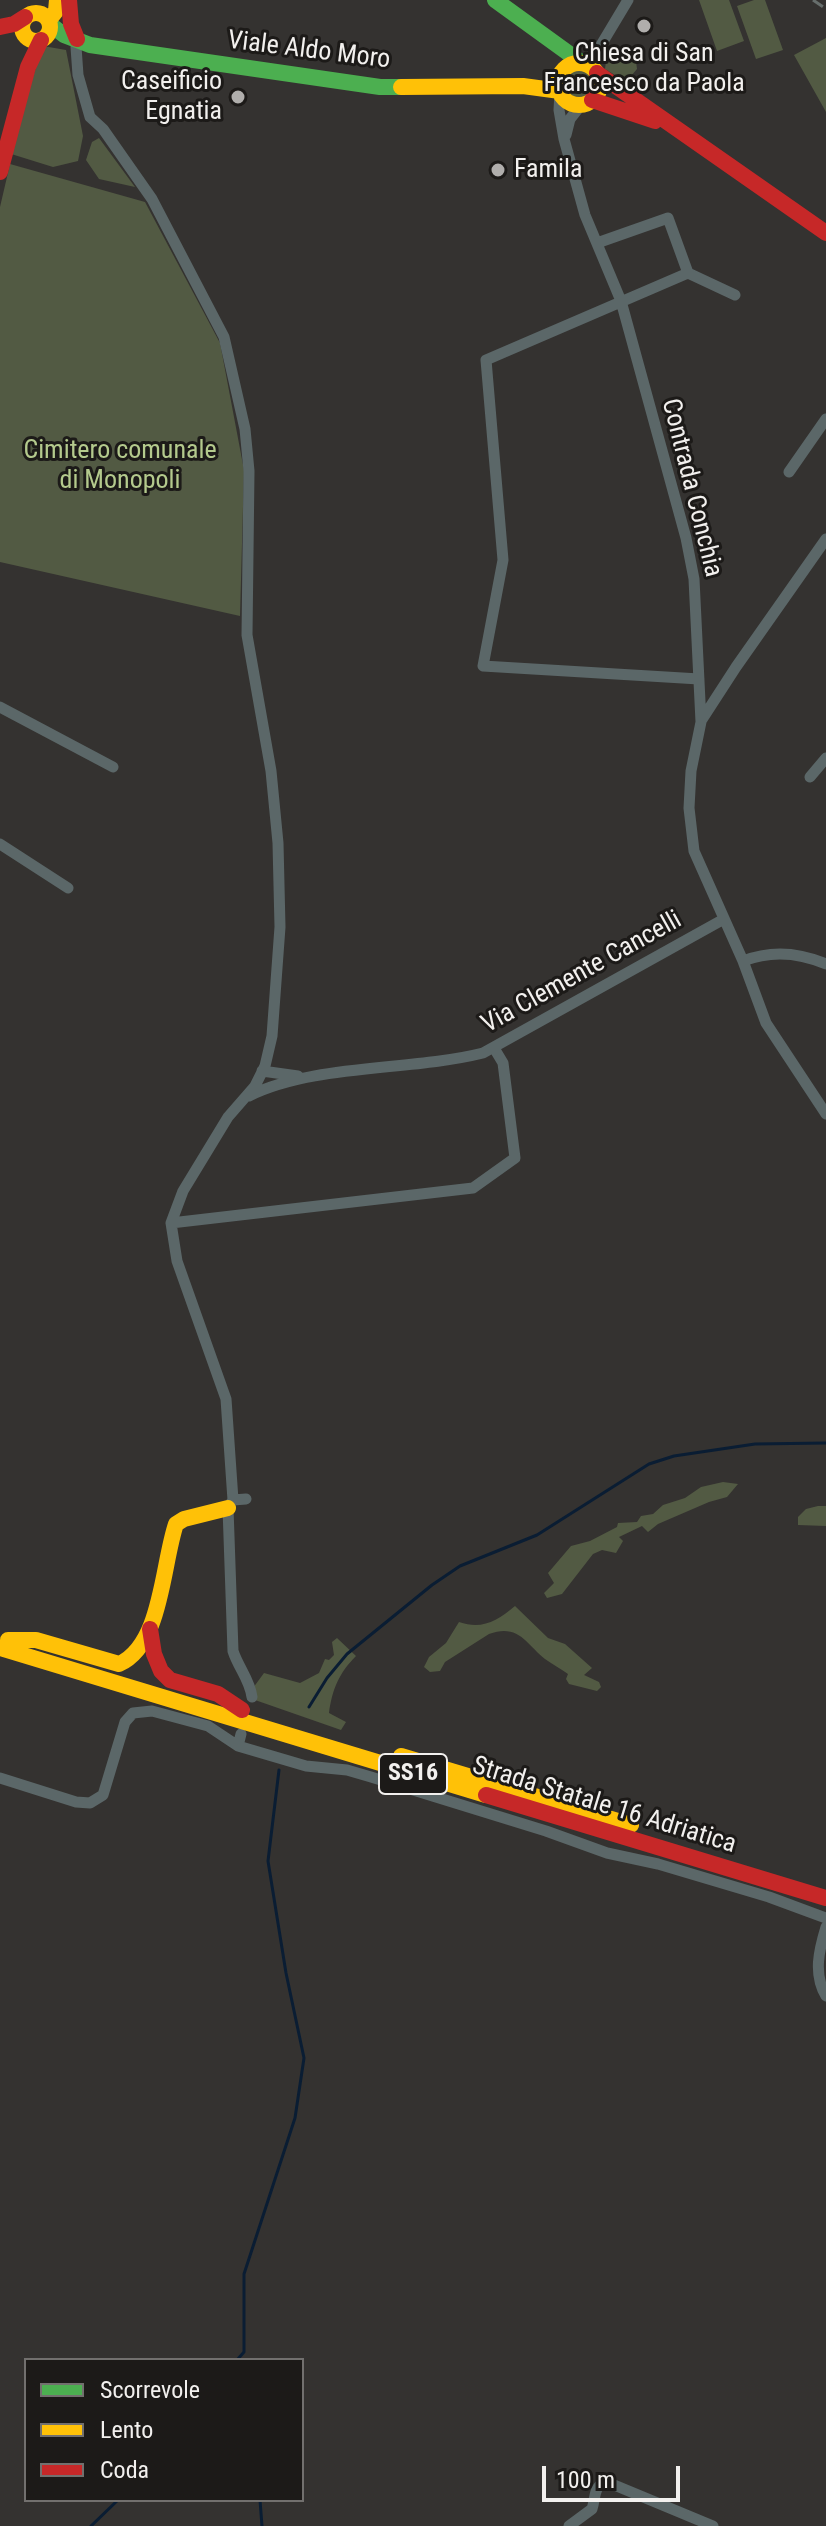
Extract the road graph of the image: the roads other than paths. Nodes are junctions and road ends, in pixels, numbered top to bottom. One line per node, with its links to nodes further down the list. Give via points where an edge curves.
1 (49, 0): 6 (main road)
2 (57, 0): 8 (main road, via 56,11)
3 (69, 0): 10 (main road, via 71,24)
4 (495, 0): 9 (main road)
5 (628, 0): 11 (street)
6 (29, 15): 7 (main road); 8 (main road, via 22,26); 8 (main road, Viale Aldo Moro, via 43,13)
7 (0, 29): 8 (main road)
8 (40, 33): 10 (main road, Viale Aldo Moro); 16 (main road)
9 (550, 41): 11 (main road); 12 (main road)
10 (81, 43): 12 (main road, Viale Aldo Moro, via 380,87); 37 (street, via 78,75 90,117 152,199 224,337 245,429 247,635 278,843 280,927)
11 (590, 68): 12 (main road, via 570,65); 13 (main road, via 600,84); 14 (main road)
12 (560, 83): 13 (main road, via 569,102); 15 (street, Contrada Conchia)
13 (587, 103): 14 (main road, via 646,116); 15 (street, via 570,119)
14 (687, 135): 17 (main road)
15 (564, 139): 18 (street, Contrada Conchia)
16 (0, 172)
17 (826, 233)
18 (597, 243): 19 (street, via 668,218); 21 (street, Contrada Conchia)
19 (688, 273): 20 (street); 21 (street)
20 (735, 295)
21 (621, 301): 25 (street, Contrada Conchia, via 686,538 694,579); 25 (street, via 486,360 503,560 483,666)
22 (826, 419): 23 (street)
23 (789, 472)
24 (826, 539): 27 (street)
25 (699, 679): 27 (street, Contrada Conchia)
26 (0, 707): 29 (street)
27 (701, 722): 33 (street, Contrada Conchia, via 691,771 694,851)
28 (826, 758): 30 (street)
29 (113, 767)
30 (810, 777)
31 (0, 844): 32 (street)
32 (68, 888)
33 (724, 919): 34 (street, Contrada Conchia); 36 (street, Via Clemente Cancelli)
34 (743, 961): 35 (street, via 787,953); 41 (street, Contrada Conchia, via 766,1023)
35 (826, 964)
36 (494, 1048): 39 (street, Via Clemente Cancelli, via 457,1060); 42 (street, via 503,1063 515,1158 473,1188)
37 (267, 1058): 38 (street); 39 (street)
38 (261, 1074): 39 (street, via 264,1081); 40 (street)
39 (283, 1079): 40 (street, Via Clemente Cancelli)
40 (246, 1097): 42 (street, via 183,1191)
41 (826, 1114)
42 (171, 1223): 44 (street, via 177,1261 226,1399)
43 (246, 1499): 44 (street)
44 (230, 1504): 45 (main road, via 176,1524); 47 (street, via 233,1651 251,1687)
45 (150, 1629): 46 (main road, via 124,1664 36,1640); 47 (main road, via 154,1654 170,1680)
46 (3, 1642): 47 (main road, Strada Statale 16 Adriatica / SS16); 50 (main road, Strada Statale 16 Adriatica / SS16)
47 (247, 1703): 49 (main road, Strada Statale 16 Adriatica / SS16)
48 (0, 1778): 51 (street, via 90,1803 103,1795 125,1722 133,1713 152,1711 208,1726 306,1766 371,1777)
49 (826, 1884)
50 (826, 1898)
51 (826, 1918)
52 (826, 1927): 53 (street, via 818,1971)
53 (826, 1996)
54 (569, 2526): 55 (street, via 592,2509 596,2488 607,2482)
55 (713, 2526)

